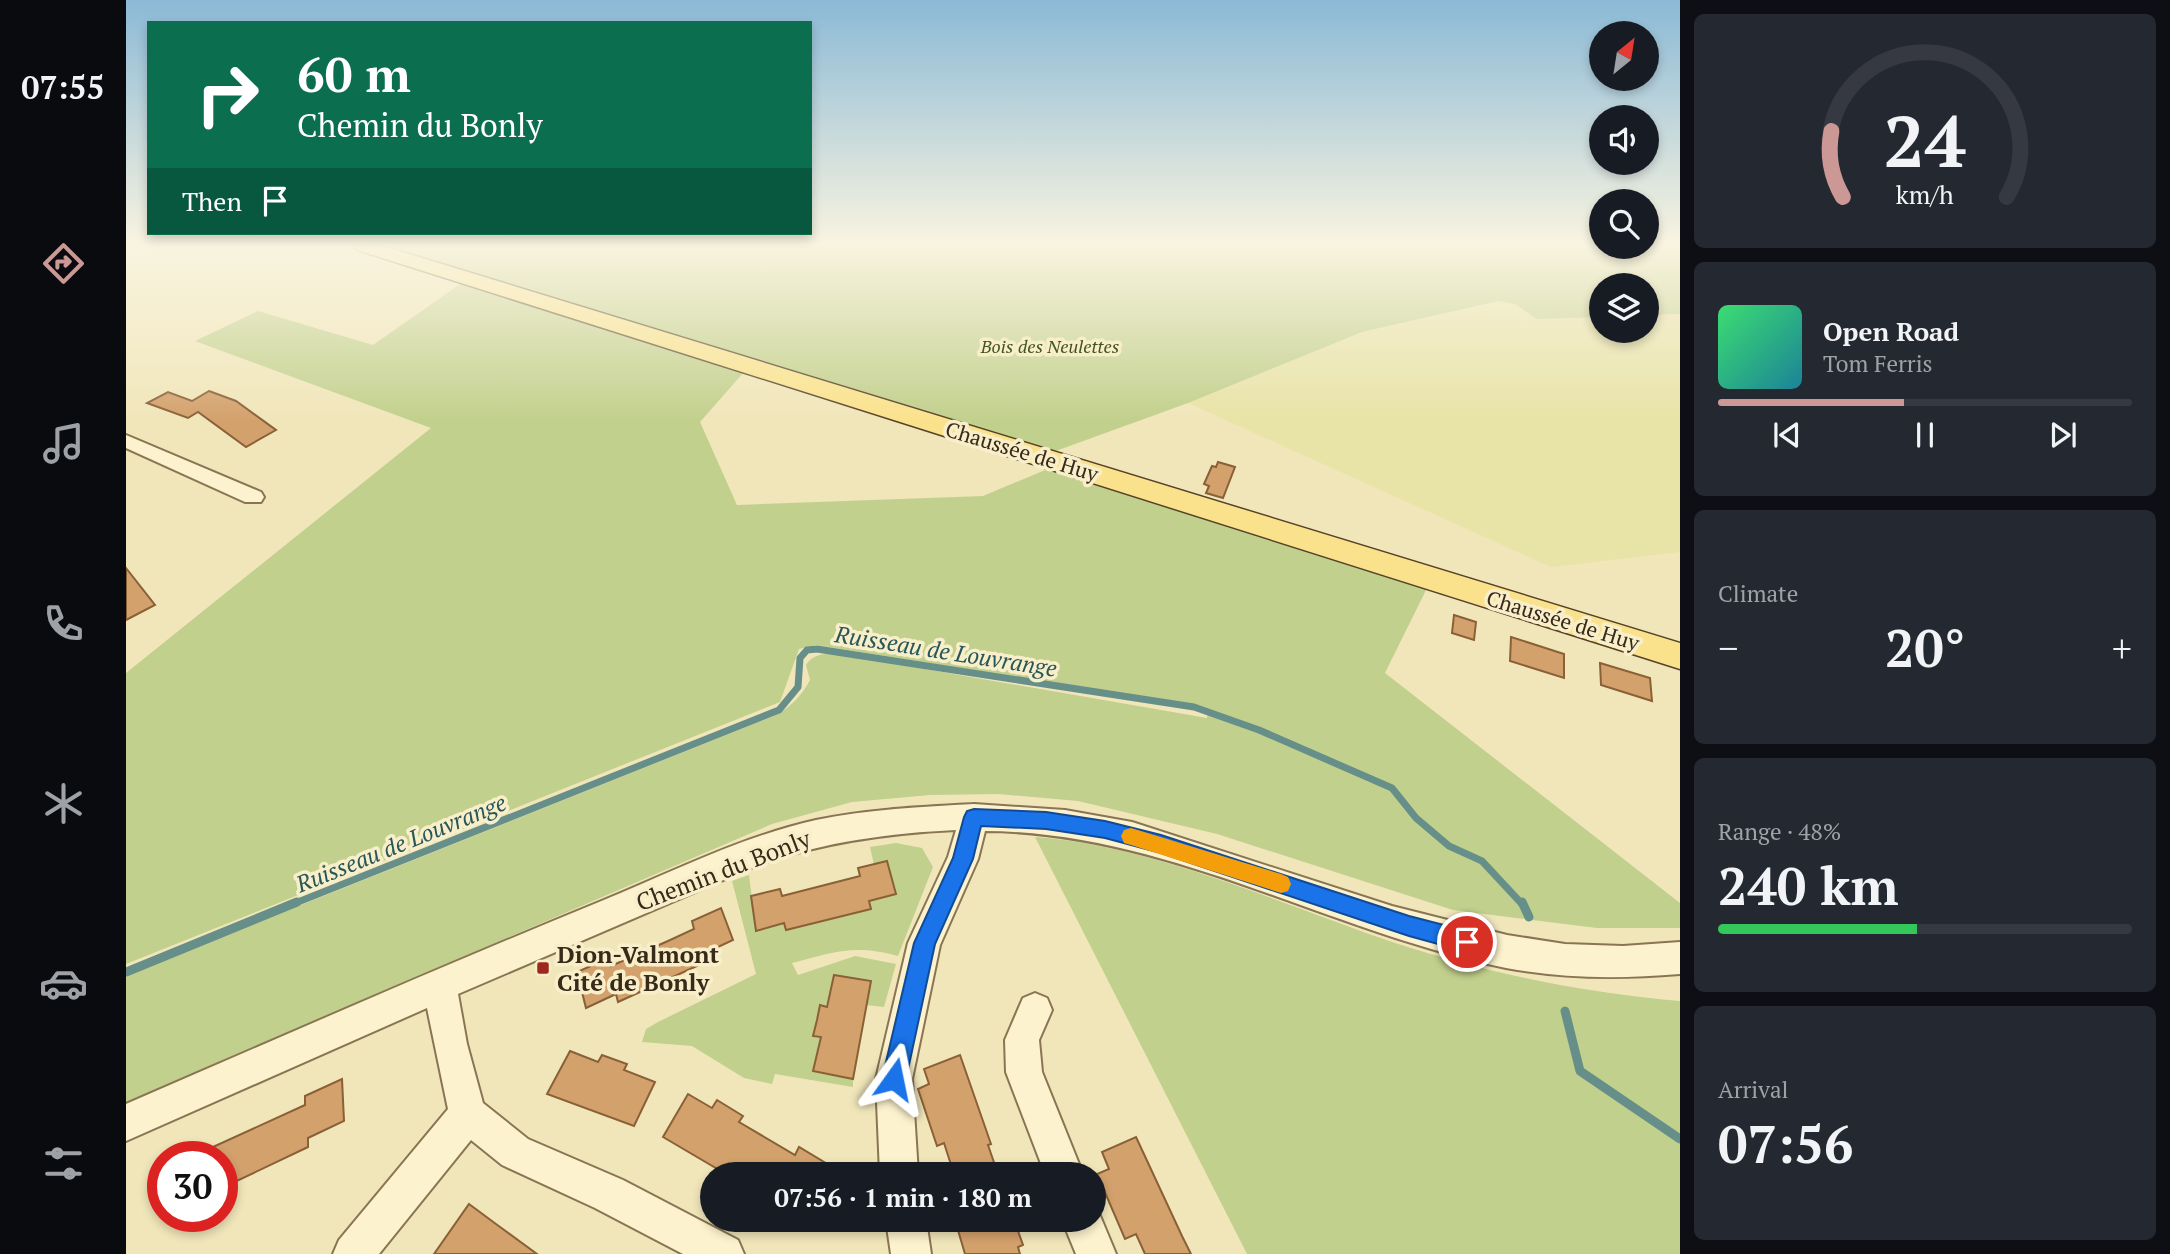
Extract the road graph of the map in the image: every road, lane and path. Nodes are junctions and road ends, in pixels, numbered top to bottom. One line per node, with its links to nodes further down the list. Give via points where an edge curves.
1 (552, 305): 4 (main road, Chaussée de Huy)
2 (126, 441): 3 (street)
3 (253, 497)
4 (1680, 656)
5 (974, 817): 6 (street, Chemin du Bonly, via 1105,829 1409,926 1527,954 1605,963); 7 (street, Chemin du Bonly, via 896,821 814,834 773,846); 11 (street, via 963,859 924,943 894,1079)
6 (1680, 958)
7 (440, 986): 9 (street); 10 (street, Chemin du Bonly)
8 (1035, 1010): 12 (street, via 1022,1040 1024,1072)
9 (468, 1114): 15 (street); 16 (street, via 515,1152)
10 (126, 1123)
11 (898, 1162)
12 (1059, 1162)
13 (908, 1232): 17 (street)
14 (1087, 1232): 18 (street)
15 (353, 1254)
16 (724, 1254)
17 (911, 1254)
18 (1096, 1254)

